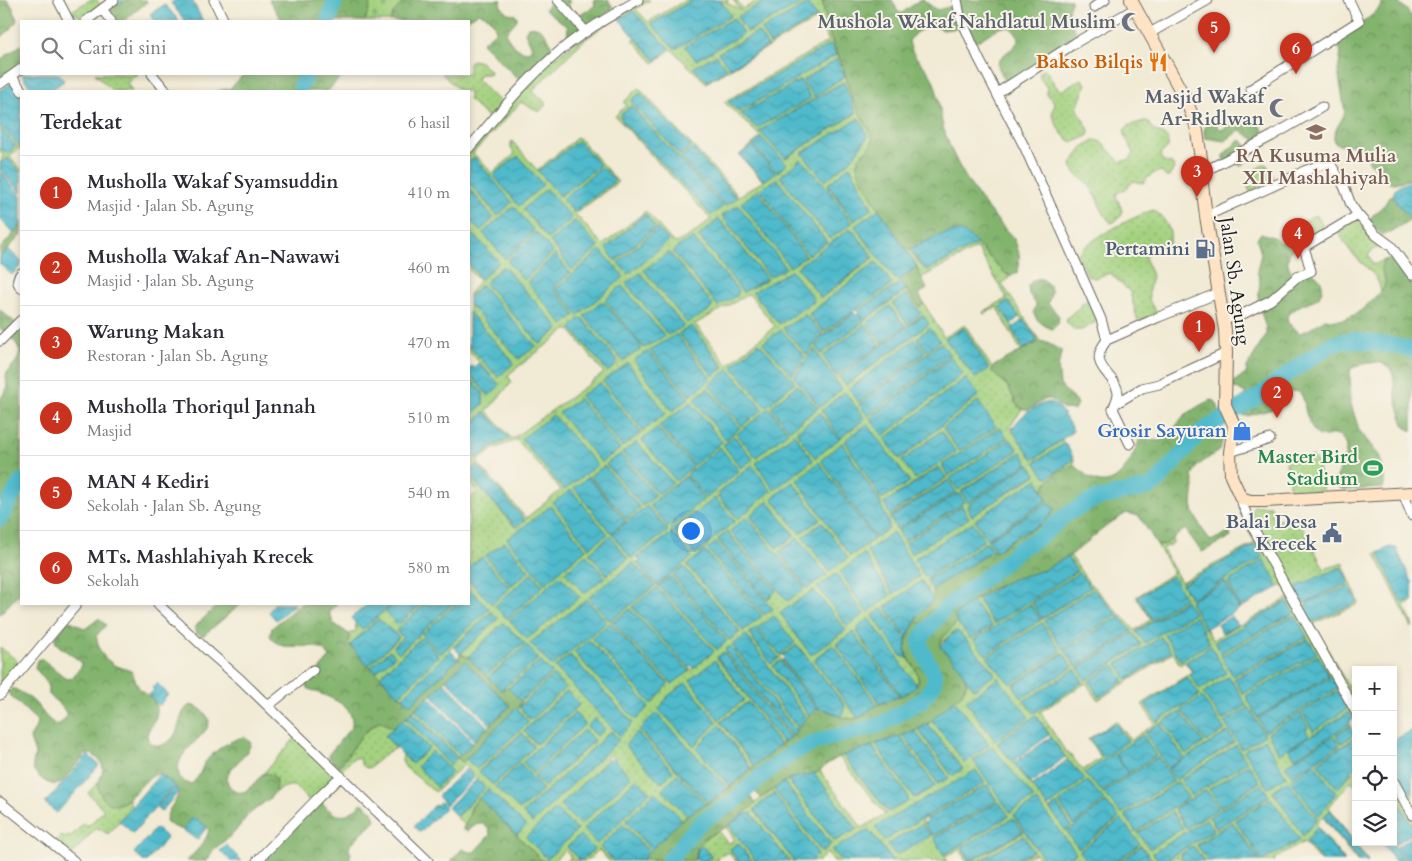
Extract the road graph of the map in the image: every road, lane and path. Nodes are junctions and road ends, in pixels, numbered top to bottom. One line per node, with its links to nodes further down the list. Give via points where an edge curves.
1 (58, 0): 13 (street)
2 (114, 0): 12 (street)
3 (214, 0): 16 (street)
4 (558, 0): 17 (street)
5 (638, 0): 17 (street)
6 (957, 0): 26 (street, via 960,16)
7 (1105, 0): 11 (street)
8 (1208, 0): 18 (street)
9 (1349, 0): 23 (street, via 1359,21)
10 (1134, 4): 18 (street, Jalan Sb. Agung); 26 (street)
11 (1094, 7)
12 (102, 9): 14 (street); 15 (street)
13 (68, 20)
14 (87, 20)
15 (110, 20)
16 (224, 20)
17 (586, 32): 28 (street, via 515,94)
18 (1150, 33): 29 (street, Jalan Sb. Agung, via 1195,123)
19 (20, 70): 21 (street)
20 (153, 75): 25 (street)
21 (12, 76): 22 (street); 24 (street)
22 (0, 84)
23 (1251, 89)
24 (21, 90)
25 (165, 90)
26 (997, 93): 38 (street, via 1091,294)
27 (1322, 107): 29 (street)
28 (470, 147)
29 (1203, 172): 31 (street, Jalan Sb. Agung)
30 (1358, 215): 31 (street, via 1344,186 1327,162); 33 (street, via 1377,237 1391,246); 36 (street, via 1304,247 1311,271 1296,277 1271,300)
31 (1206, 216): 35 (street, Jalan Sb. Agung)
32 (20, 275): 34 (street, via 17,282)
33 (1412, 275)
34 (20, 286)
35 (1218, 293): 36 (street, Jalan Sb. Agung); 38 (street)
36 (1223, 320): 40 (street, Jalan Sb. Agung)
37 (20, 321): 39 (street)
38 (1107, 340): 41 (street, via 1101,351 1100,364 1118,392)
39 (0, 341)
40 (1226, 353): 41 (street, via 1142,388); 44 (street, Jalan Sb. Agung, via 1225,405 1234,425)
41 (1114, 404): 43 (street, via 1113,409)
42 (1270, 439): 44 (street)
43 (1130, 444)
44 (1230, 452): 46 (street, via 1231,476)
45 (1407, 493): 46 (street, via 1264,501); 47 (street)
46 (1241, 498): 53 (street, via 1246,513)
47 (1412, 516)
48 (76, 605): 51 (street)
49 (159, 605): 52 (street)
50 (314, 670): 52 (street)
51 (0, 695)
52 (268, 706): 54 (street)
53 (1355, 711)
54 (341, 776): 59 (street); 60 (street)
55 (1397, 787): 57 (street)
56 (0, 802): 58 (street)
57 (1412, 814)
58 (74, 861)
59 (257, 861)
60 (428, 861)

